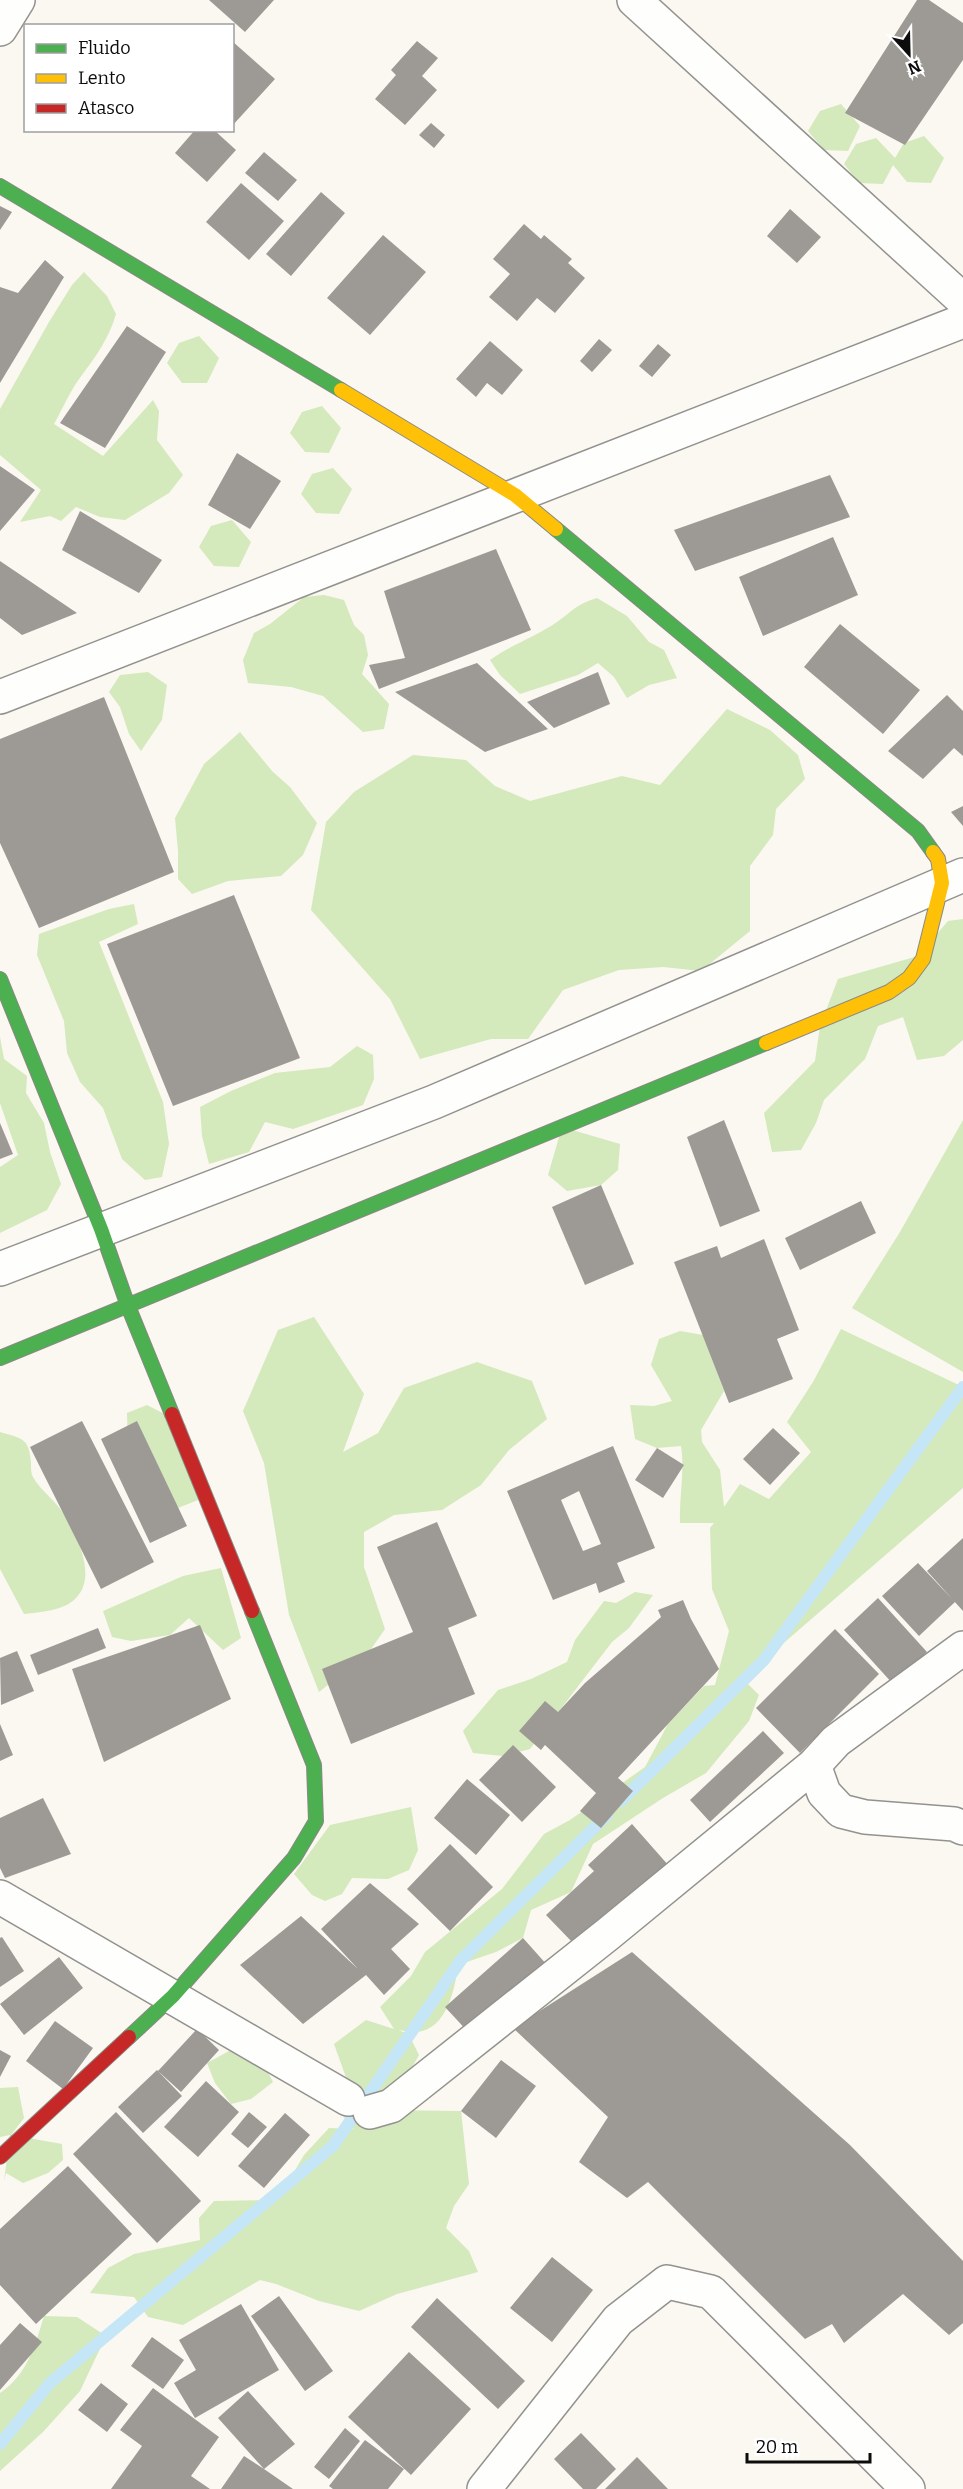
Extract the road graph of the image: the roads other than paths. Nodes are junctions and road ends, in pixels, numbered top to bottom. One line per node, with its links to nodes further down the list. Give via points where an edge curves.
1 (18, 0): 3 (street)
2 (634, 0): 5 (street)
3 (0, 29)
4 (0, 186): 7 (street)
5 (963, 300)
6 (963, 321): 7 (street)
7 (515, 495): 8 (street); 9 (street, via 918,831)
8 (0, 697)
9 (953, 879): 11 (street, via 434,1102); 13 (street, via 923,959 909,978 889,992)
10 (0, 979): 11 (street)
11 (100, 1229): 12 (street); 13 (street)
12 (0, 1269)
13 (128, 1306): 14 (street); 19 (street, via 314,1765 316,1821 294,1858)
14 (0, 1358)
15 (963, 1648): 16 (street, via 836,1741)
16 (814, 1765): 17 (street, via 824,1793 841,1811); 19 (street, via 608,1934 383,2110 359,2106)
17 (963, 1828)
18 (0, 1896): 19 (street)
19 (173, 1996): 20 (street)
20 (0, 2157)
21 (484, 2489): 22 (street, via 618,2320 667,2282 711,2292)
22 (908, 2489)

